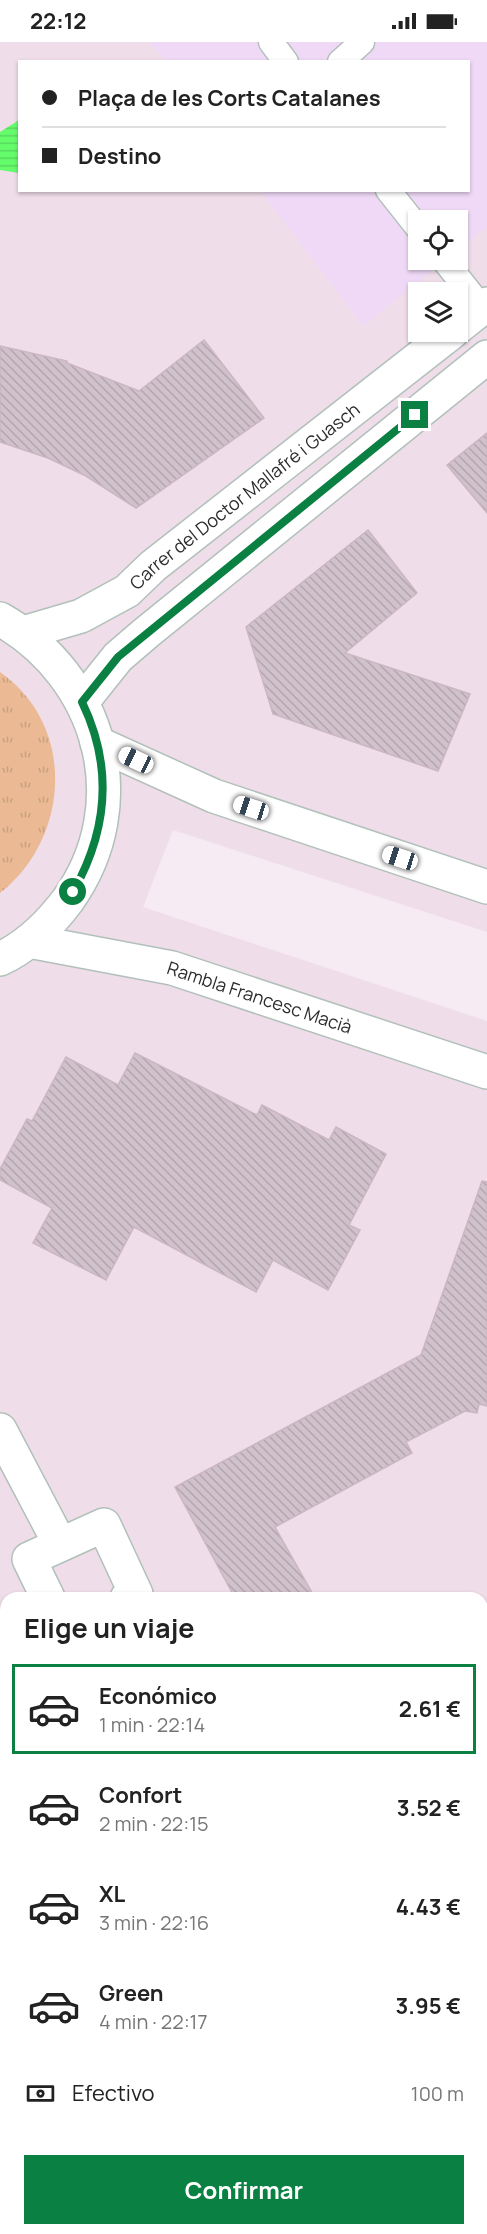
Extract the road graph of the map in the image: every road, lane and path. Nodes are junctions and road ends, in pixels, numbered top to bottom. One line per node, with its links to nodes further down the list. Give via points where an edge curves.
1 (271, 42): 3 (lane)
2 (362, 42): 4 (lane)
3 (284, 60)
4 (342, 60)
5 (390, 192): 6 (lane)
6 (408, 215)
7 (450, 270): 8 (lane)
8 (476, 313)
9 (439, 342): 11 (street, Carrer del Doctor Mallafré i Guasch, via 153,566 127,591 81,616)
10 (487, 357): 12 (street, via 146,633 118,657)
11 (11, 626): 12 (street, via 54,660)
12 (82, 702): 13 (street)
13 (97, 743): 14 (street, via 214,795); 15 (street, via 103,793 95,845 73,892 57,915)
14 (487, 887)
15 (29, 941): 16 (street); 17 (street, Rambla Francesc Macià, via 172,968)
16 (0, 959)
17 (487, 1072)
18 (0, 1430): 19 (street)
19 (60, 1544): 20 (street, via 29,1559); 21 (street, via 104,1525)
20 (45, 1592)
21 (135, 1592)

